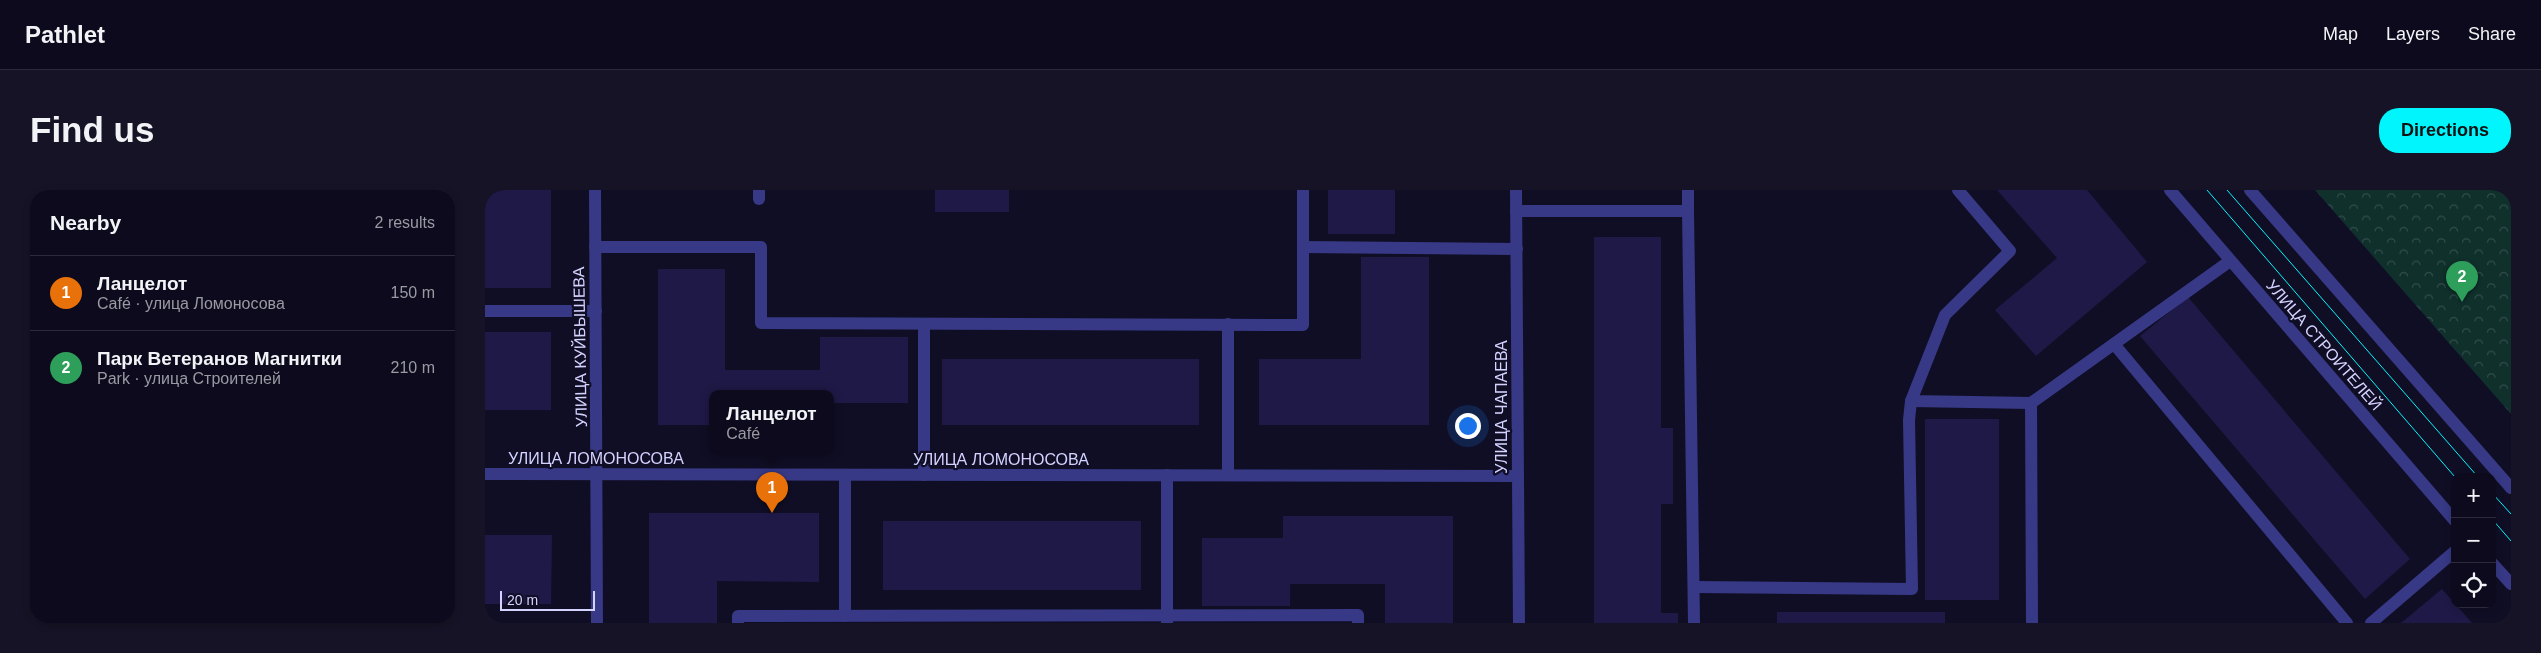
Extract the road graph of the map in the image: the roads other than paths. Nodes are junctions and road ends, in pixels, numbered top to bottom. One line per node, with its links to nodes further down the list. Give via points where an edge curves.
1 (595, 190): 10 (street, УЛИЦА КУЙБЫШЕВА)
2 (1303, 190): 11 (street)
3 (1516, 190): 8 (street, УЛИЦА ЧАПАЕВА)
4 (1688, 190): 9 (street)
5 (1958, 190): 19 (street, via 2010,251 1945,315)
6 (2170, 190): 13 (street, УЛИЦА СТРОИТЕЛЕЙ)
7 (2250, 190): 28 (street)
8 (1516, 211): 9 (street); 12 (street, УЛИЦА ЧАПАЕВА)
9 (1688, 211): 33 (street)
10 (595, 247): 15 (street, УЛИЦА КУЙБЫШЕВА); 16 (street, via 761,247 761,323)
11 (1303, 247): 12 (street); 17 (street, via 1303,325)
12 (1517, 249): 27 (street, УЛИЦА ЧАПАЕВА)
13 (2230, 261): 18 (street); 29 (street, УЛИЦА СТРОИТЕЛЕЙ)
14 (485, 311): 15 (street)
15 (596, 311): 22 (street, УЛИЦА КУЙБЫШЕВА)
16 (924, 324): 17 (street); 24 (street)
17 (1227, 324): 26 (street)
18 (2113, 344): 20 (street); 43 (street)
19 (1911, 401): 20 (street); 33 (street, via 1912,589)
20 (2031, 403): 42 (street)
21 (485, 474): 22 (street, УЛИЦА ЛОМОНОСОВА)
22 (597, 475): 23 (street, УЛИЦА ЛОМОНОСОВА); 37 (street, УЛИЦА КУЙБЫШЕВА)
23 (845, 475): 24 (street, УЛИЦА ЛОМОНОСОВА); 34 (street)
24 (924, 475): 25 (street, УЛИЦА ЛОМОНОСОВА)
25 (1167, 475): 26 (street, УЛИЦА ЛОМОНОСОВА); 36 (street)
26 (1227, 475): 27 (street, УЛИЦА ЛОМОНОСОВА)
27 (1518, 476): 40 (street, УЛИЦА ЧАПАЕВА)
28 (2511, 488)
29 (2452, 518)
30 (2451, 554): 44 (street)
31 (2496, 567): 32 (street)
32 (2511, 584)
33 (1694, 587): 41 (street)
34 (845, 616): 35 (street); 38 (street, via 738,616)
35 (1053, 619): 36 (street)
36 (1167, 619): 39 (street, via 1358,615)
37 (597, 623)
38 (738, 623)
39 (1358, 623)
40 (1519, 623)
41 (1694, 623)
42 (2032, 623)
43 (2347, 623)
44 (2371, 623)

